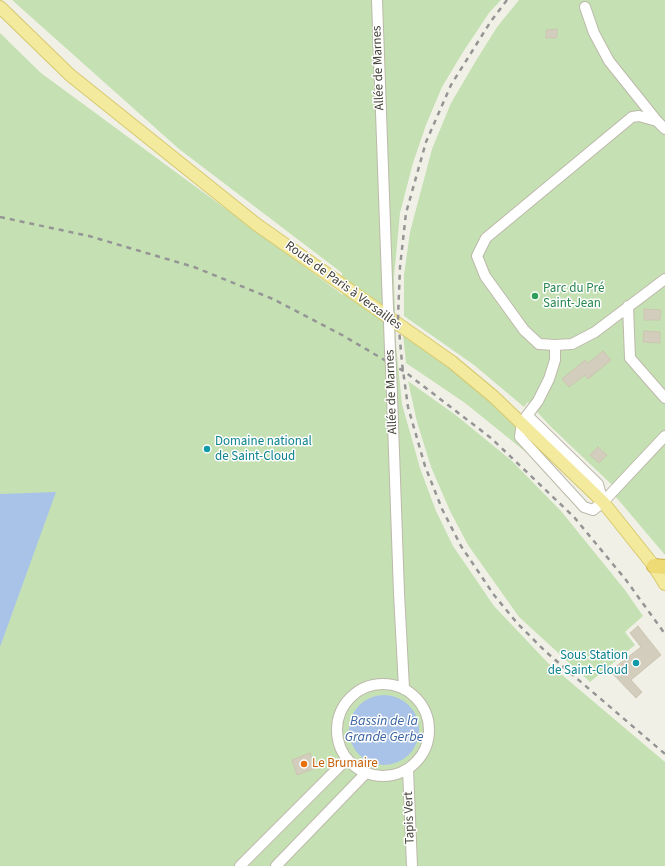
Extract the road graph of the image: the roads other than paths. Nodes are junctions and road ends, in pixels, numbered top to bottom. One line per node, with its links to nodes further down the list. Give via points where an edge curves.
1 (377, 0): 16 (street, Allée de Marnes, bridge, via 398,593)
2 (585, 6): 4 (street, via 594,33 609,61)
3 (0, 7): 10 (main road, Route de Paris à Versailles, via 70,75 256,224 452,362)
4 (657, 121): 5 (street); 8 (street, via 639,116 632,117 486,238 476,256 485,276 524,330 539,344)
5 (665, 129)
6 (665, 279): 7 (street)
7 (628, 306): 8 (street, via 595,332 572,344); 9 (street, via 630,358)
8 (555, 345): 10 (street, via 555,360 549,379)
9 (665, 398)
10 (524, 419): 12 (main road, Route de Paris à Versailles); 12 (street, via 520,438 584,507 593,510)
11 (665, 436): 12 (street)
12 (603, 502): 13 (main road, Route de Paris à Versailles)
13 (659, 567): 14 (main road); 15 (main road, Route de Paris à Versailles)
14 (665, 578)
15 (665, 584)
16 (404, 688): 17 (street, via 375,684 358,691 348,701 339,716 337,729 338,742); 18 (street, via 424,707 430,730 427,747 419,760)
17 (347, 759): 19 (street); 20 (street)
18 (408, 769): 19 (street, via 390,776); 22 (street, Tapis Vert)
19 (365, 774): 21 (street)
20 (240, 866)
21 (276, 866)
22 (412, 866)

